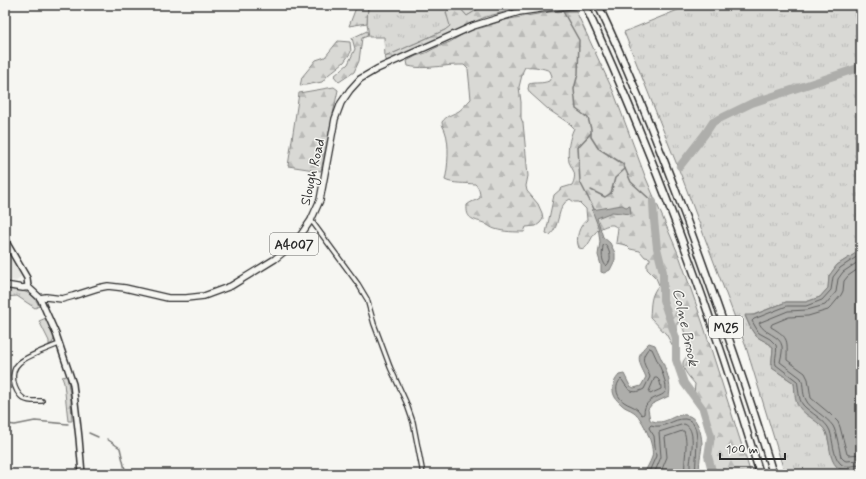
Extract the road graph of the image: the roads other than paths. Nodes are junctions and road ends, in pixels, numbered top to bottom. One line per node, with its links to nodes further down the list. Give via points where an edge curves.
1 (579, 5): 4 (main road, Slough Road / A4007, via 519,12 473,26 360,79 341,103 335,119 320,200)
2 (585, 5): 14 (highway, M25, via 665,194 704,301)
3 (598, 5): 15 (highway, M25, via 673,183 742,374)
4 (311, 220): 9 (main road, Slough Road / A4007, via 296,242 275,259 232,286 204,296 168,298 108,286 62,299); 13 (street, via 367,299 390,367 413,422)
5 (5, 240): 6 (street)
6 (7, 244): 8 (street, via 27,278)
7 (5, 284): 8 (main road)
8 (28, 287): 9 (main road)
9 (40, 298): 10 (street)
10 (59, 344): 11 (street, via 32,356 14,370 13,381 18,393 24,399); 12 (street, via 73,384)
11 (42, 401)
12 (82, 474)
13 (423, 474)
14 (760, 474)
15 (773, 474)

